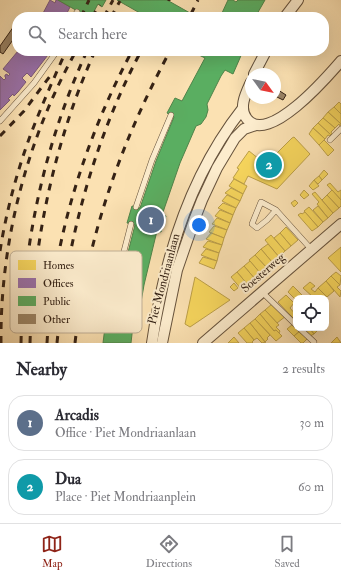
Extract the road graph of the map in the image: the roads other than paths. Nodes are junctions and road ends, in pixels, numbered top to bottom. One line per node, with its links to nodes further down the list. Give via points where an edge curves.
1 (298, 0): 2 (street)
2 (289, 12)
3 (54, 56): 10 (lane, via 34,84)
4 (263, 56): 6 (street)
5 (341, 61): 11 (street, Piet Mondriaanlaan, via 311,93 284,116 267,124)
6 (257, 68)
7 (245, 96): 8 (street)
8 (243, 108): 11 (street, via 247,118); 24 (street, Piet Mondriaanlaan, via 217,145 191,196 165,274)
9 (171, 115): 14 (lane)
10 (0, 121)
11 (256, 124): 25 (street, Piet Mondriaanlaan, via 244,129 235,138 202,200 178,270)
12 (341, 129): 13 (lane)
13 (330, 140)
14 (136, 207)
15 (276, 210): 15 (lane, via 257,228 252,224 261,202); 18 (lane)
16 (131, 224): 19 (lane)
17 (341, 224): 18 (street, Soesterweg)
18 (311, 249): 20 (street, Soesterweg)
19 (124, 251)
20 (262, 292): 21 (lane); 26 (street, Soesterweg)
21 (293, 322)
22 (302, 331): 23 (lane)
23 (314, 342)
24 (152, 343)
25 (162, 343)
26 (203, 343)

